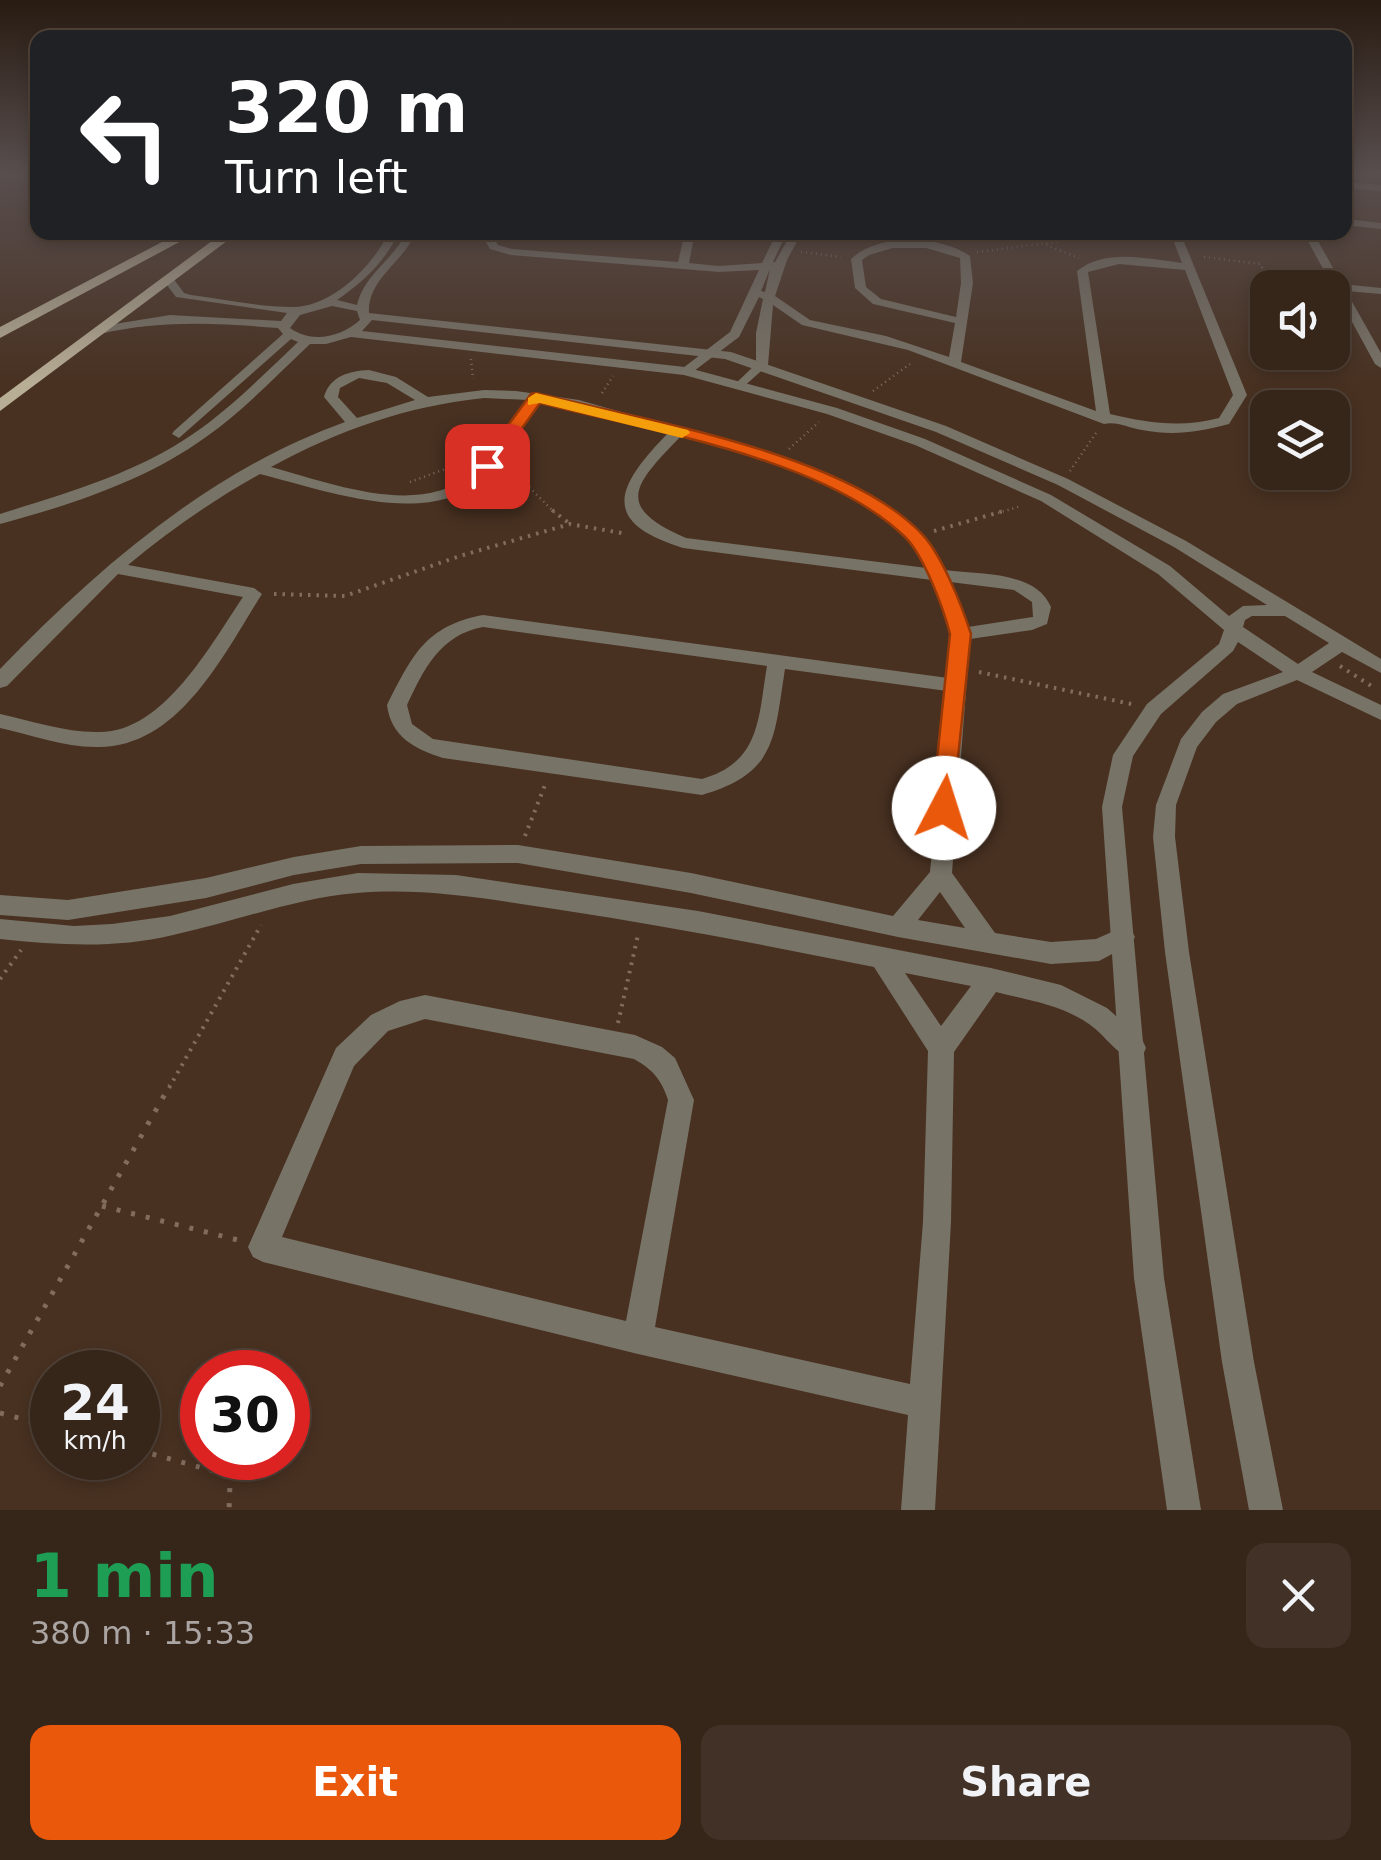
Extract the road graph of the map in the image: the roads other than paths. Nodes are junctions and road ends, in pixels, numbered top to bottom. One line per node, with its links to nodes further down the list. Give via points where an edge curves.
1 (172, 242): 31 (main road)
2 (220, 242): 17 (main road)
3 (390, 242): 22 (street)
4 (405, 242): 25 (street, via 364,292)
5 (491, 242): 14 (street, via 510,252)
6 (688, 242): 14 (street)
7 (776, 242): 12 (street)
8 (790, 242): 13 (street)
9 (1179, 242): 11 (street)
10 (1314, 242): 16 (street)
11 (1186, 261): 47 (street, via 1092,264 1082,275); 47 (street, via 1237,384 1238,408 1222,423 1175,430)
12 (764, 265): 13 (street); 15 (street); 19 (street)
13 (781, 265): 21 (street)
14 (683, 266): 15 (street)
15 (719, 269): 19 (street)
16 (1328, 270)
17 (169, 280): 24 (street, via 188,298); 28 (main road)
18 (1350, 288): 20 (street)
19 (757, 289): 21 (street); 33 (street)
20 (1381, 291)
21 (772, 296): 27 (street); 30 (street)
22 (323, 304): 24 (street); 25 (street, via 350,304)
23 (1350, 307): 35 (street)
24 (298, 311): 29 (street)
25 (365, 313): 32 (street, via 363,325); 36 (street)
26 (960, 321): 26 (street, via 968,282 962,253 895,245 871,247 856,259 861,288 877,302); 37 (street)
27 (808, 322): 30 (street); 37 (street)
28 (100, 330): 29 (street, via 182,316); 41 (main road)
29 (286, 330): 34 (street); 51 (street, via 210,409 169,440 88,478)
30 (761, 332): 33 (street); 39 (street)
31 (0, 333)
32 (350, 334): 34 (street); 40 (street)
33 (736, 334): 36 (street)
34 (307, 340): 52 (street, via 220,421 169,454 102,486)
35 (1376, 348): 38 (street)
36 (712, 353): 39 (street); 40 (street)
37 (955, 362): 47 (street)
38 (1381, 364)
39 (762, 365): 43 (street); 55 (street, via 941,428 1063,482)
40 (685, 370): 43 (street)
41 (46, 371): 42 (main road); 46 (main road)
42 (10, 378)
43 (741, 384): 56 (street, via 920,442 1046,498 1142,555)
44 (536, 398): 45 (street, via 475,394); 49 (street); 50 (street, via 477,477 445,496 372,495)
45 (424, 400): 48 (street); 48 (street, via 390,376 350,377 334,386 331,397)
46 (0, 406)
47 (1104, 420)
48 (353, 422): 50 (street)
49 (677, 432): 54 (street, via 778,459 857,495 915,536); 54 (street, via 628,492 641,522 659,534 683,543)
50 (260, 469): 53 (street)
51 (0, 504)
52 (0, 519)
53 (114, 568): 63 (street); 65 (street, via 254,594 188,689 134,732 109,740)
54 (938, 576): 57 (street); 57 (street, via 1018,585 1044,608 1032,624)
55 (1286, 611): 56 (street, via 1248,610); 58 (street)
56 (1232, 628): 61 (street); 71 (street, via 1216,660 1154,709 1122,755 1112,807)
57 (960, 634): 62 (street)
58 (1342, 643): 60 (street); 61 (street)
59 (776, 659): 59 (street, via 753,764 702,787 443,750 403,728 397,706 435,638 464,622); 62 (street)
60 (1381, 667)
61 (1298, 673): 64 (street); 82 (street, via 1243,692 1209,717 1174,778 1164,837 1238,1362)
62 (958, 677): 66 (street)
63 (0, 681)
64 (1381, 713)
65 (0, 721)
66 (941, 875): 69 (street); 73 (street)
67 (800, 904): 68 (street, via 518,854 362,855 68,910); 69 (street); 72 (street)
68 (0, 905)
69 (898, 926): 73 (street)
70 (0, 930): 72 (street, via 112,934 358,883 420,882)
71 (1124, 937): 73 (street, via 1075,953); 77 (street)
72 (793, 940): 74 (street)
73 (988, 942)
74 (881, 957): 75 (street); 76 (street)
75 (991, 979): 76 (street); 77 (street, via 1062,997 1098,1016)
76 (941, 1048): 79 (street)
77 (1133, 1048): 81 (street, via 1149,1278)
78 (638, 1339): 78 (street, via 262,1246 360,1036 380,1020 425,1007 614,1042 653,1053 667,1065 681,1100); 79 (street)
79 (924, 1403): 80 (street)
80 (918, 1510)
81 (1184, 1510)
82 (1266, 1510)

